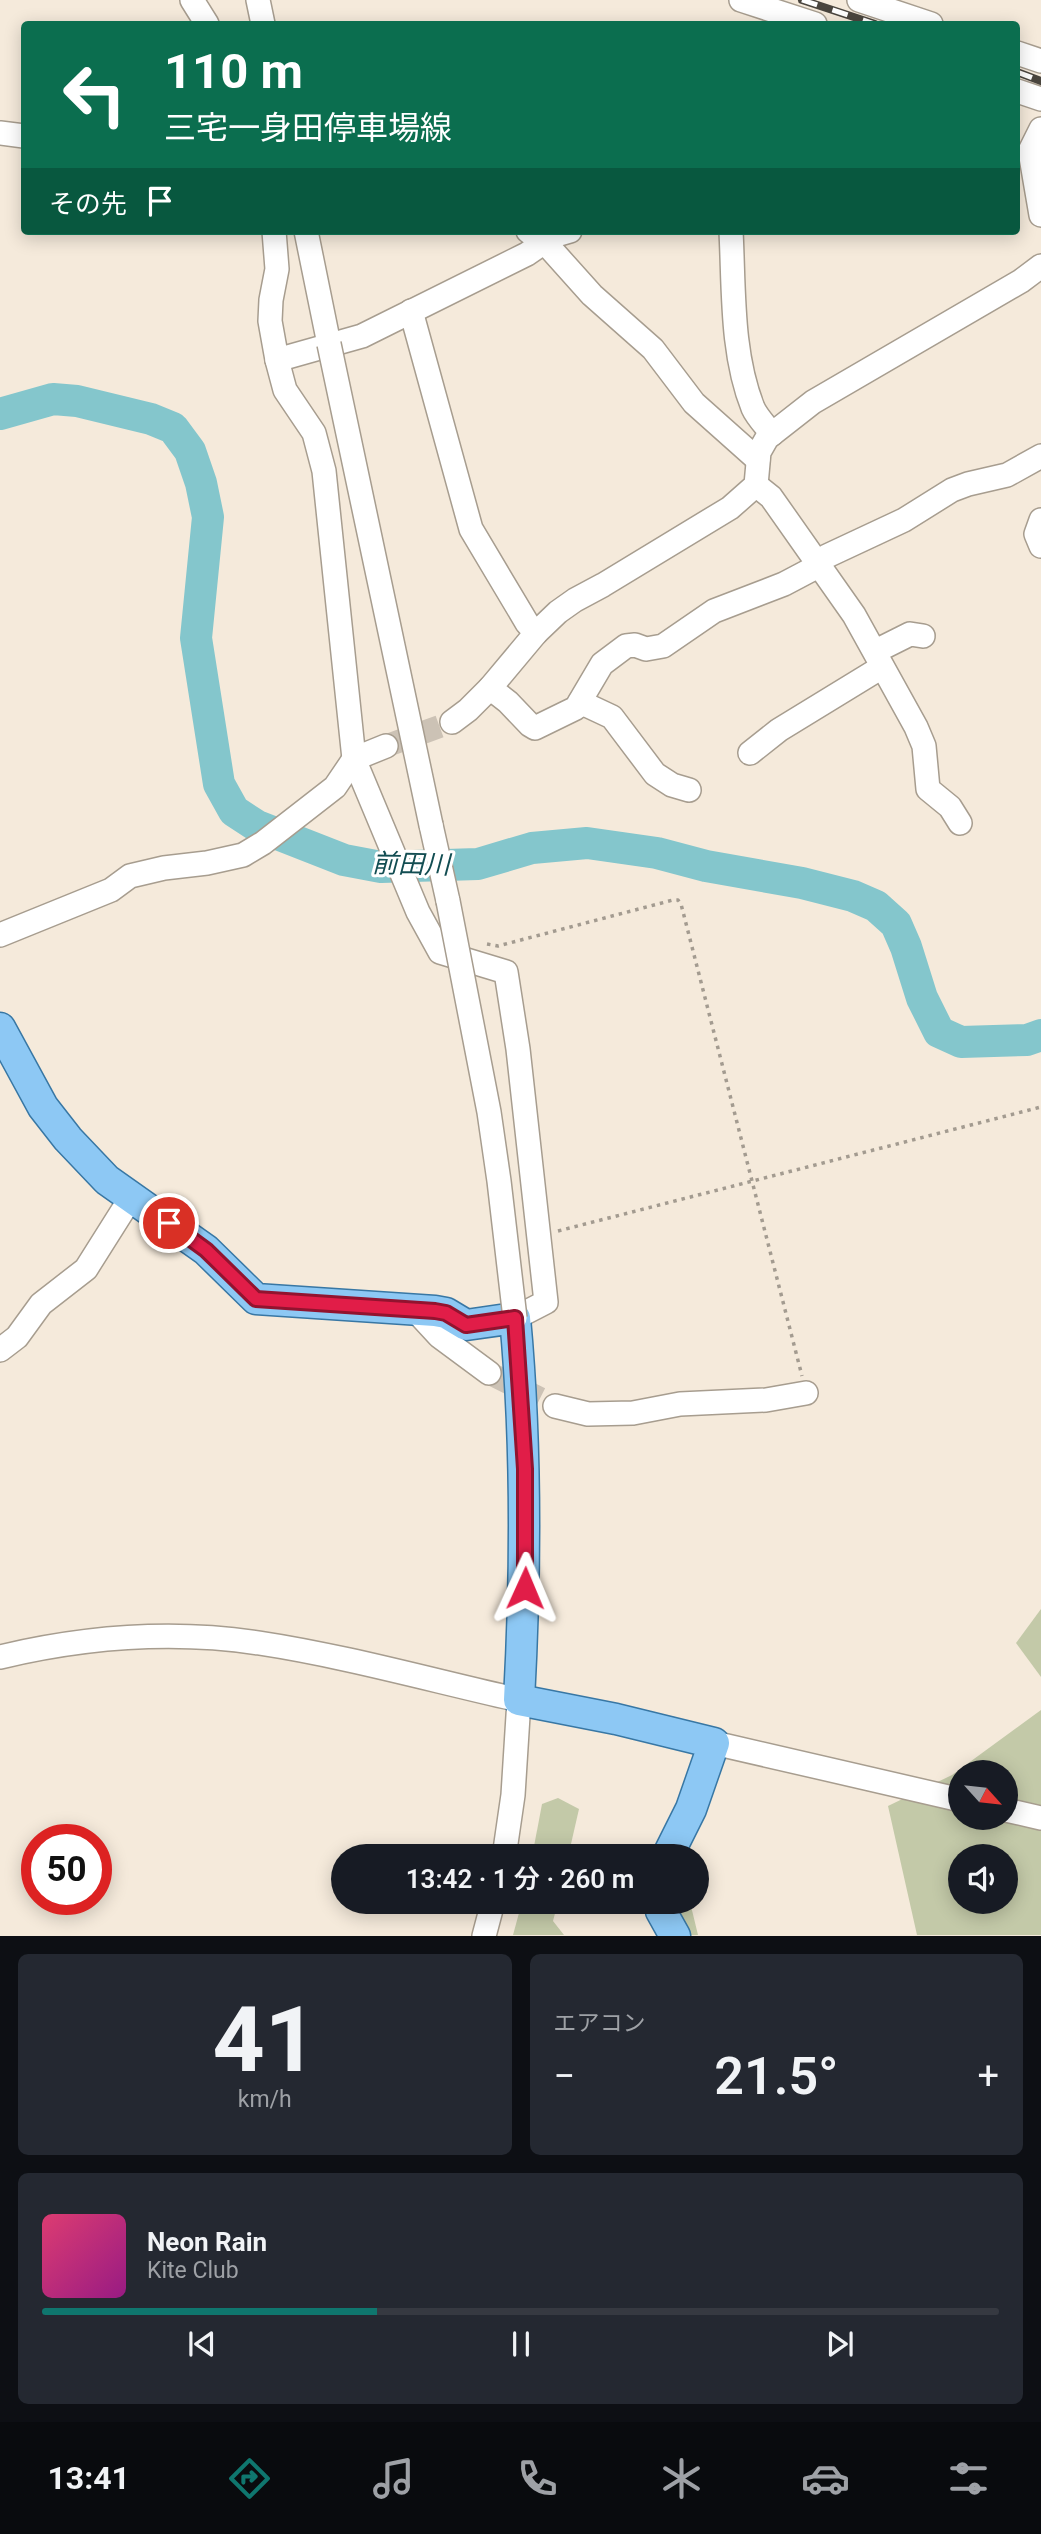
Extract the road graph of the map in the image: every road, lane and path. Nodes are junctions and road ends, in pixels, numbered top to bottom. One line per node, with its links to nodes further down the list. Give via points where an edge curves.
1 (192, 0): 5 (street)
2 (258, 0): 6 (street)
3 (741, 0): 7 (street)
4 (859, 0): 8 (street)
5 (205, 21)
6 (262, 21)
7 (806, 21)
8 (922, 21)
9 (1020, 54): 10 (street)
10 (1041, 61)
11 (1020, 92): 12 (street)
12 (1041, 99)
13 (1041, 129): 16 (street)
14 (0, 133): 15 (street)
15 (21, 136)
16 (1023, 152): 17 (street)
17 (1041, 215)
18 (274, 235): 25 (street, via 277,269 270,321)
19 (307, 235): 24 (street)
20 (731, 235): 26 (street, via 742,368 754,410)
21 (537, 238): 23 (street, via 527,254); 28 (street, via 653,349 694,403)
22 (1041, 266): 26 (street, via 813,402)
23 (411, 311): 24 (street, via 362,336); 33 (street, via 471,529)
24 (329, 344): 25 (street); 52 (street, bridge, via 414,737 488,1112)
25 (276, 360): 41 (street, via 285,390 314,433 324,471)
26 (772, 434): 28 (street)
27 (1041, 456): 32 (street, via 1007,475 952,490 904,520 827,556)
28 (758, 460): 29 (street)
29 (756, 485): 32 (street, via 771,497); 33 (street, via 730,508 575,600)
30 (1041, 520): 31 (street, via 1036,534)
31 (1041, 546)
32 (820, 564): 35 (street); 37 (street, via 714,611 663,646 626,646 602,664)
33 (536, 632): 36 (street)
34 (923, 636): 35 (street, via 910,634)
35 (879, 659): 40 (street); 43 (street, via 924,746 925,784)
36 (489, 688): 37 (street, via 535,728 569,713); 38 (street)
37 (580, 702): 42 (street, via 612,717 655,774)
38 (452, 722)
39 (386, 746): 41 (street)
40 (750, 753)
41 (354, 759): 44 (street, via 320,800 243,855 131,876 111,890); 50 (street, via 418,912 440,952 506,972)
42 (689, 790)
43 (960, 823)
44 (0, 935)
45 (476, 946): 48 (path, via 498,946 678,900)
46 (0, 1028): 49 (main road, via 43,1107 68,1139 107,1180)
47 (1041, 1107): 48 (path)
48 (752, 1181): 50 (path); 55 (path)
49 (132, 1196): 51 (main road, via 206,1250 256,1299); 53 (street, via 86,1269 41,1304 17,1337)
50 (538, 1236): 52 (street, via 546,1302)
51 (415, 1310): 52 (main road, via 446,1313 466,1325); 54 (street, via 439,1336)
52 (515, 1318): 58 (main road, via 525,1469)
53 (0, 1350)
54 (489, 1373)
55 (806, 1392): 56 (street, via 633,1413 588,1414)
56 (555, 1406)
57 (0, 1657): 58 (street, via 46,1646 129,1638 221,1639 290,1649)
58 (519, 1700): 59 (main road); 63 (street)
59 (714, 1743): 60 (street); 64 (main road)
60 (948, 1797)
61 (1018, 1813): 62 (street)
62 (1041, 1818)
63 (506, 1844)
64 (673, 1844)
65 (490, 1914): 67 (street)
66 (663, 1914): 68 (main road)
67 (484, 1936)
68 (675, 1936)

